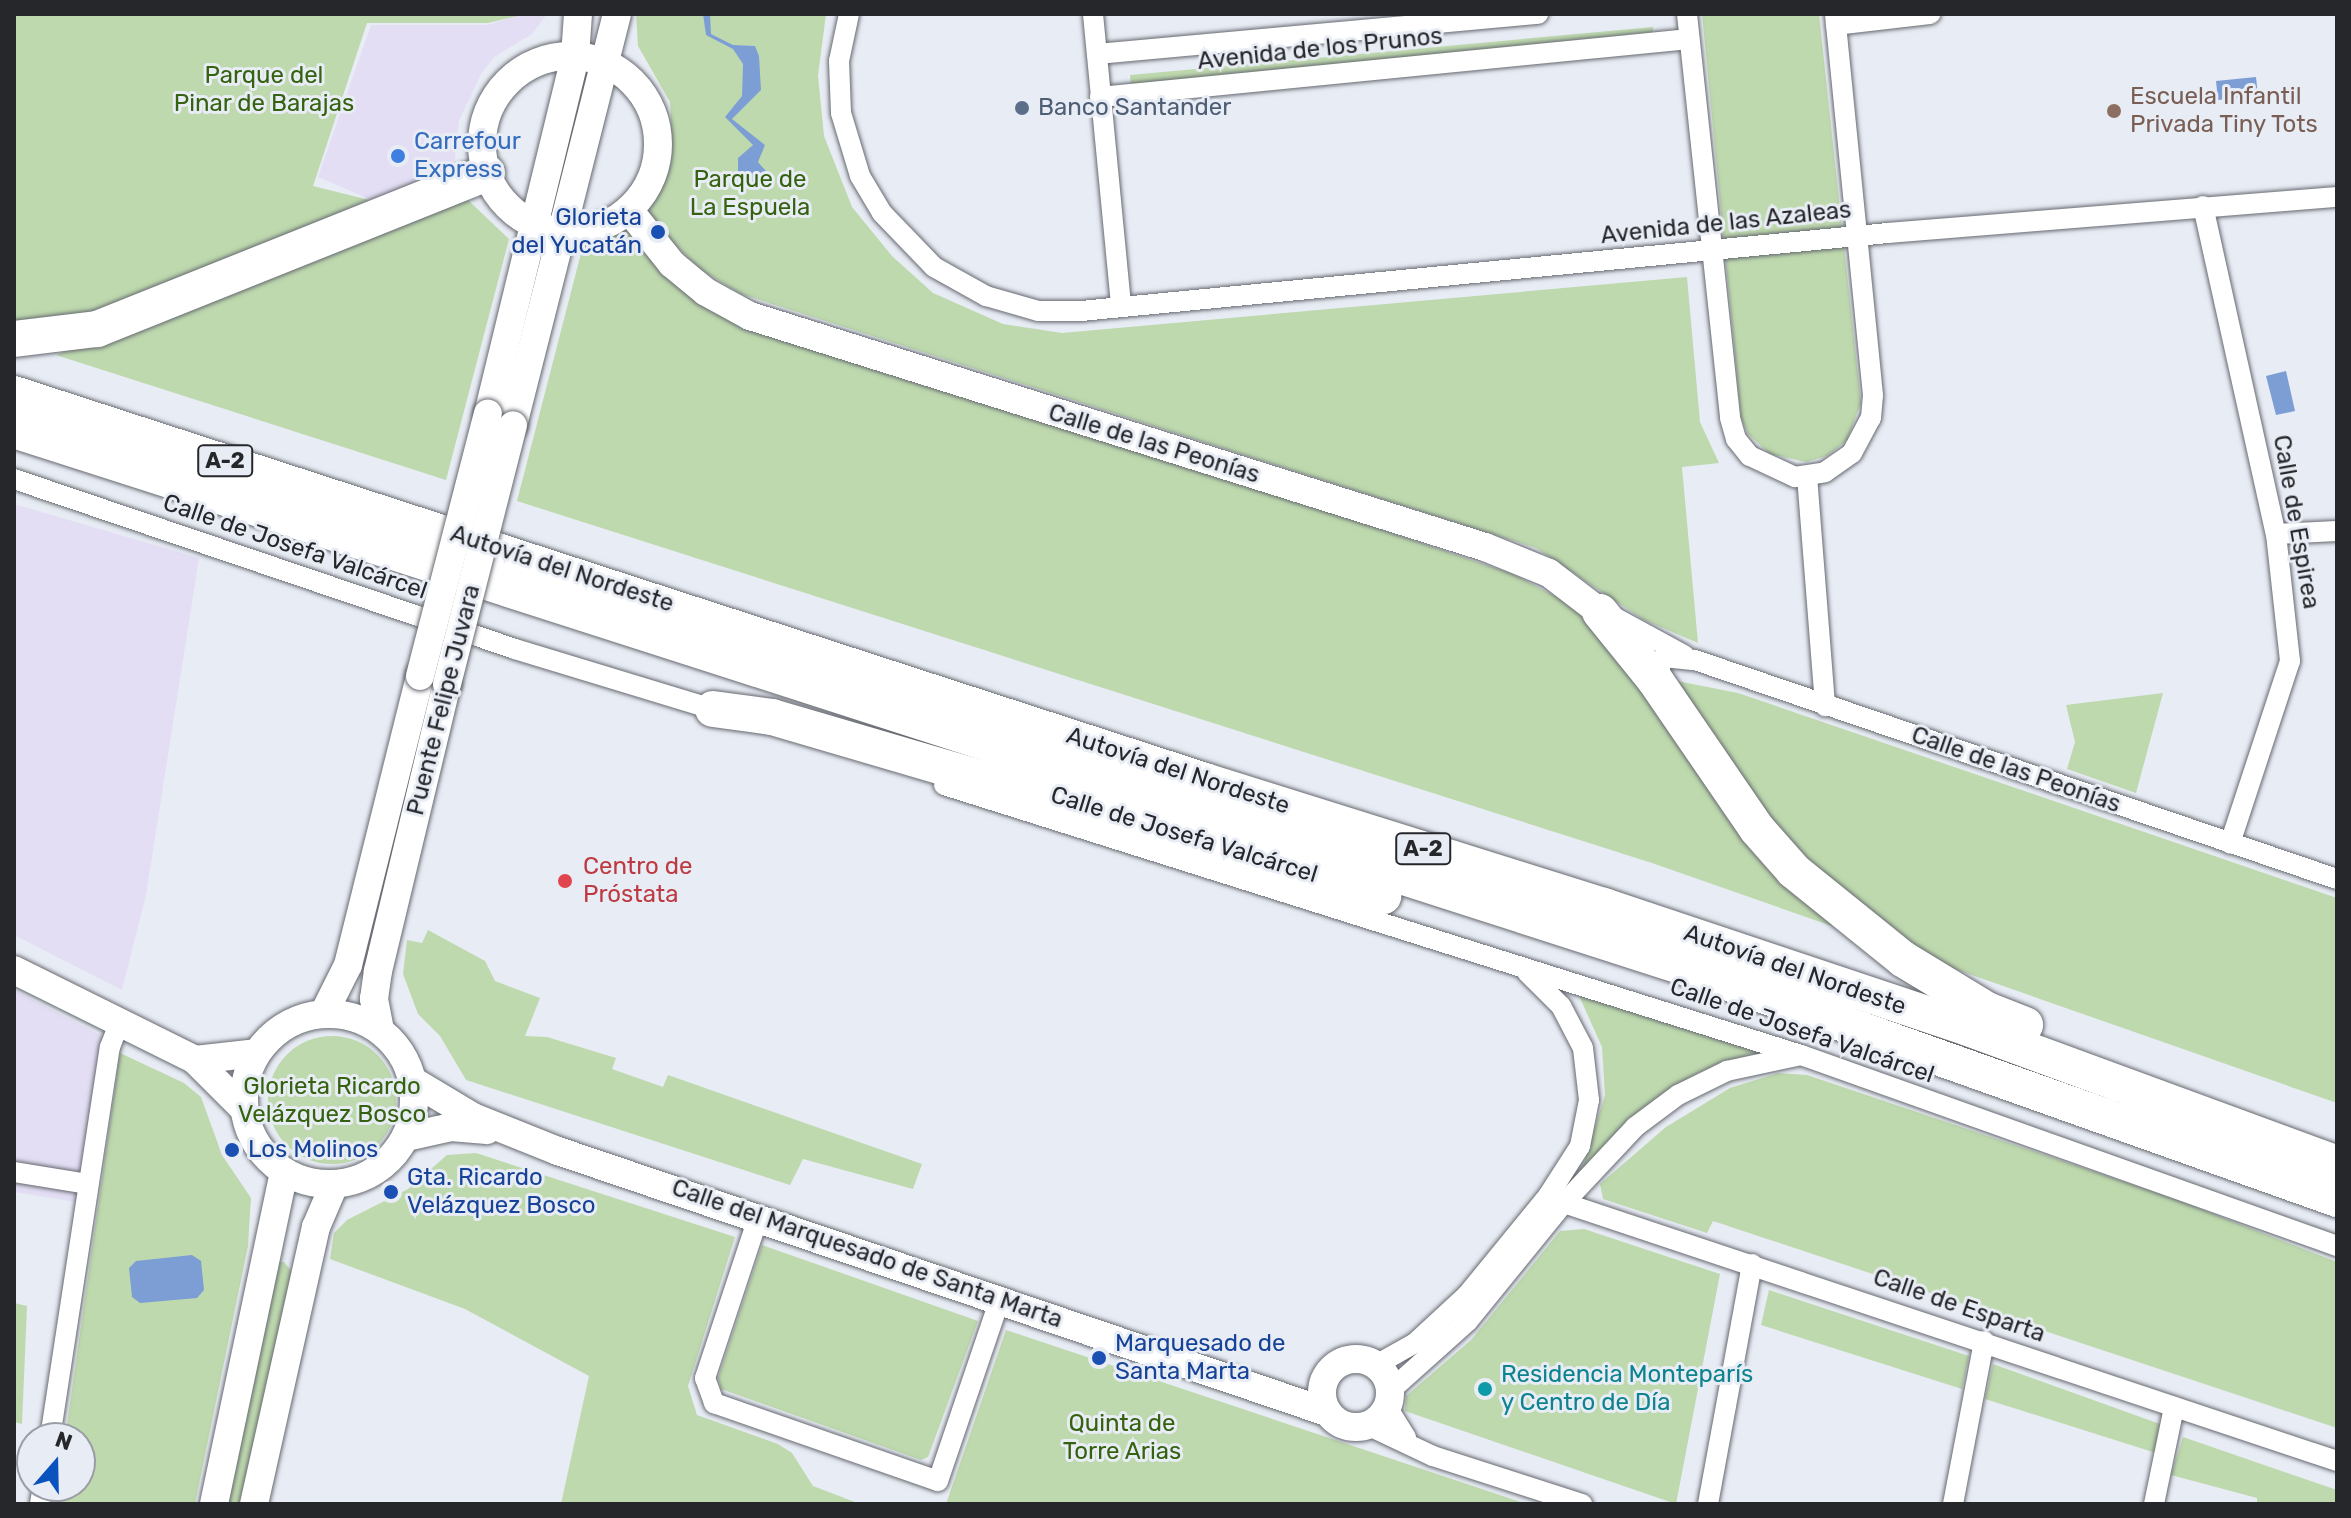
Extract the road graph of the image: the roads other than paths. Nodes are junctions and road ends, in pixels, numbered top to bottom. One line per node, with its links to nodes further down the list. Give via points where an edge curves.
1 (578, 14): 11 (main road)
2 (617, 14): 12 (main road)
3 (849, 14): 22 (street, Avenida de las Azaleas, via 839,61 843,122 860,176 898,234 934,267 1011,304 1065,312)
4 (1093, 14): 10 (street)
5 (1538, 14): 10 (street, Avenida de los Prunos)
6 (1687, 14): 9 (street)
7 (1930, 14): 8 (street)
8 (1836, 20): 20 (street)
9 (1689, 39): 13 (street, Avenida de los Prunos); 21 (street)
10 (1097, 54): 13 (street)
11 (575, 56): 12 (main road); 14 (main road, via 536,63 500,90 483,132); 18 (main road)
12 (606, 63): 17 (main road, via 630,80 648,103 658,131 657,160 647,188); 19 (main road)
13 (1100, 97): 22 (street)
14 (487, 173): 18 (main road, via 498,194); 23 (highway, via 97,329)
15 (2337, 197): 16 (street, Avenida de las Azaleas)
16 (2203, 206): 20 (street, Avenida de las Azaleas); 30 (street, Calle de Espirea)
17 (629, 210): 19 (main road, via 587,231); 31 (main road, Calle de las Peonías, via 672,264 706,292 750,316 1485,547 1549,573)
18 (534, 224): 19 (main road); 25 (main road, Puente Felipe Juvara)
19 (563, 232): 25 (main road, Puente Felipe Juvara)
20 (1857, 236): 21 (street, Avenida de las Azaleas); 27 (street, via 1871,418 1861,441 1841,464)
21 (1712, 252): 22 (street, Avenida de las Azaleas); 27 (street, via 1736,439 1765,467)
22 (1121, 307)
23 (14, 339)
24 (14, 394): 52 (highway, Autovía del Nordeste / A-2, via 1619,910 1968,1028)
25 (501, 420): 33 (main road, Puente Felipe Juvara, bridge)
26 (14, 430): 40 (highway, Autovía del Nordeste / A-2)
27 (1807, 476): 35 (street)
28 (14, 479): 36 (street, Calle de Josefa Valcárcel, via 515,649)
29 (2337, 531): 30 (street)
30 (2276, 534): 37 (street, Calle de Espirea, via 2290,661)
31 (1600, 612): 32 (street, Calle de las Peonías); 34 (highway)
32 (1695, 660): 34 (street, Calle de las Peonías, via 1664,657); 35 (street, Calle de las Peonías)
33 (434, 680): 42 (main road, Puente Felipe Juvara, via 348,965); 44 (main road, Puente Felipe Juvara, via 378,971 374,999)
34 (1655, 680): 52 (highway, via 1763,837 1828,902 1903,959 1987,1010 2129,1065)
35 (1825, 706): 37 (street, Calle de las Peonías)
36 (713, 709): 39 (street, Calle de Josefa Valcárcel, via 1106,839); 40 (highway, via 772,717 1607,959)
37 (2230, 843): 38 (street, Calle de las Peonías)
38 (2337, 879)
39 (1517, 965): 46 (street, Calle de Josefa Valcárcel); 64 (street, via 1561,1006 1583,1048 1589,1100 1580,1146 1548,1196 1467,1295 1415,1343)
40 (1684, 967): 57 (highway, Autovía del Nordeste / A-2)
41 (14, 970): 43 (main road)
42 (324, 1013): 44 (main road, via 363,1020); 45 (main road, via 285,1025)
43 (119, 1023): 47 (main road); 55 (street, via 110,1047)
44 (380, 1030): 48 (main road, via 397,1047)
45 (256, 1053): 47 (main road); 49 (main road, via 243,1089)
46 (1801, 1055): 58 (street, via 1727,1071 1678,1095 1635,1127); 60 (street, Calle de Josefa Valcárcel)
47 (195, 1060): 49 (main road)
48 (413, 1081): 50 (main road, Calle del Marquesado de Santa Marta, via 449,1105); 51 (main road, via 413,1118)
49 (243, 1108): 54 (main road, via 252,1139)
50 (514, 1135): 51 (main road, Calle del Marquesado de Santa Marta, via 451,1127); 59 (main road, Calle del Marquesado de Santa Marta)
51 (406, 1137): 56 (main road, via 376,1171)
52 (2337, 1163)
53 (14, 1172): 55 (street)
54 (284, 1172): 56 (main road); 72 (main road)
55 (88, 1184): 70 (street)
56 (334, 1185): 73 (main road, via 316,1227)
57 (2337, 1199)
58 (1564, 1203): 61 (street, Calle de Esparta); 67 (street, via 1468,1321)
59 (758, 1218): 62 (main road, Calle del Marquesado de Santa Marta); 62 (street, via 705,1378 714,1403 938,1481)
60 (2337, 1246)
61 (1752, 1264): 63 (street, Calle de Esparta); 75 (street)
62 (1000, 1299): 65 (main road, Calle del Marquesado de Santa Marta)
63 (1984, 1341): 68 (street, Calle de Esparta); 76 (street)
64 (1376, 1365): 66 (main road, via 1351,1360); 67 (main road)
65 (1220, 1373): 66 (main road, Calle del Marquesado de Santa Marta, via 1273,1380); 69 (main road, Calle del Marquesado de Santa Marta)
66 (1329, 1373): 69 (main road, via 1323,1393)
67 (1381, 1407): 69 (main road, via 1345,1426); 74 (street, via 1414,1447)
68 (2174, 1407): 71 (street, Calle de Esparta); 77 (street)
69 (1327, 1412)
70 (52, 1422)
71 (2337, 1461)
72 (214, 1504)
73 (254, 1504)
74 (1582, 1504)
75 (1708, 1504)
76 (1953, 1504)
77 (2154, 1504)

